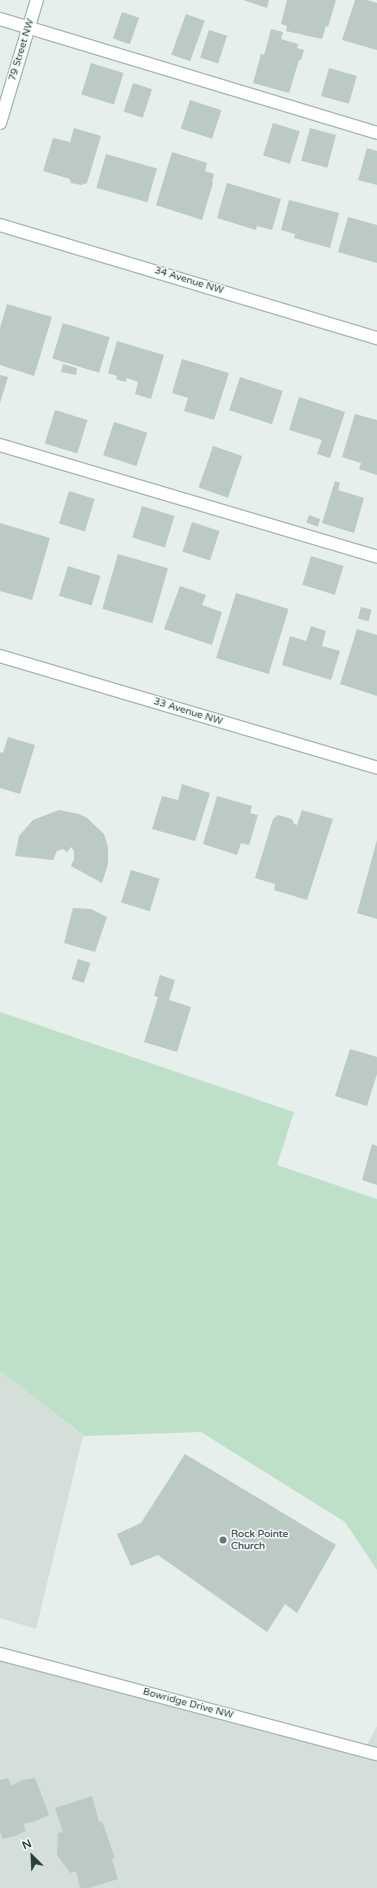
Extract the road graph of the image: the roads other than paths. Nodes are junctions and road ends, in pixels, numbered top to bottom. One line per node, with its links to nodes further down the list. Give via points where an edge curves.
1 (37, 0): 3 (street, 79 Street NW)
2 (0, 20): 3 (street)
3 (29, 28): 4 (street, 79 Street NW); 5 (street)
4 (0, 123)
5 (377, 133)
6 (0, 225): 7 (street, 34 Avenue NW)
7 (377, 338)
8 (0, 445): 9 (street)
9 (377, 558)
10 (0, 656): 11 (street, 33 Avenue NW)
11 (377, 768)
12 (0, 1654): 13 (street, Bowridge Drive NW)
13 (377, 1754)

